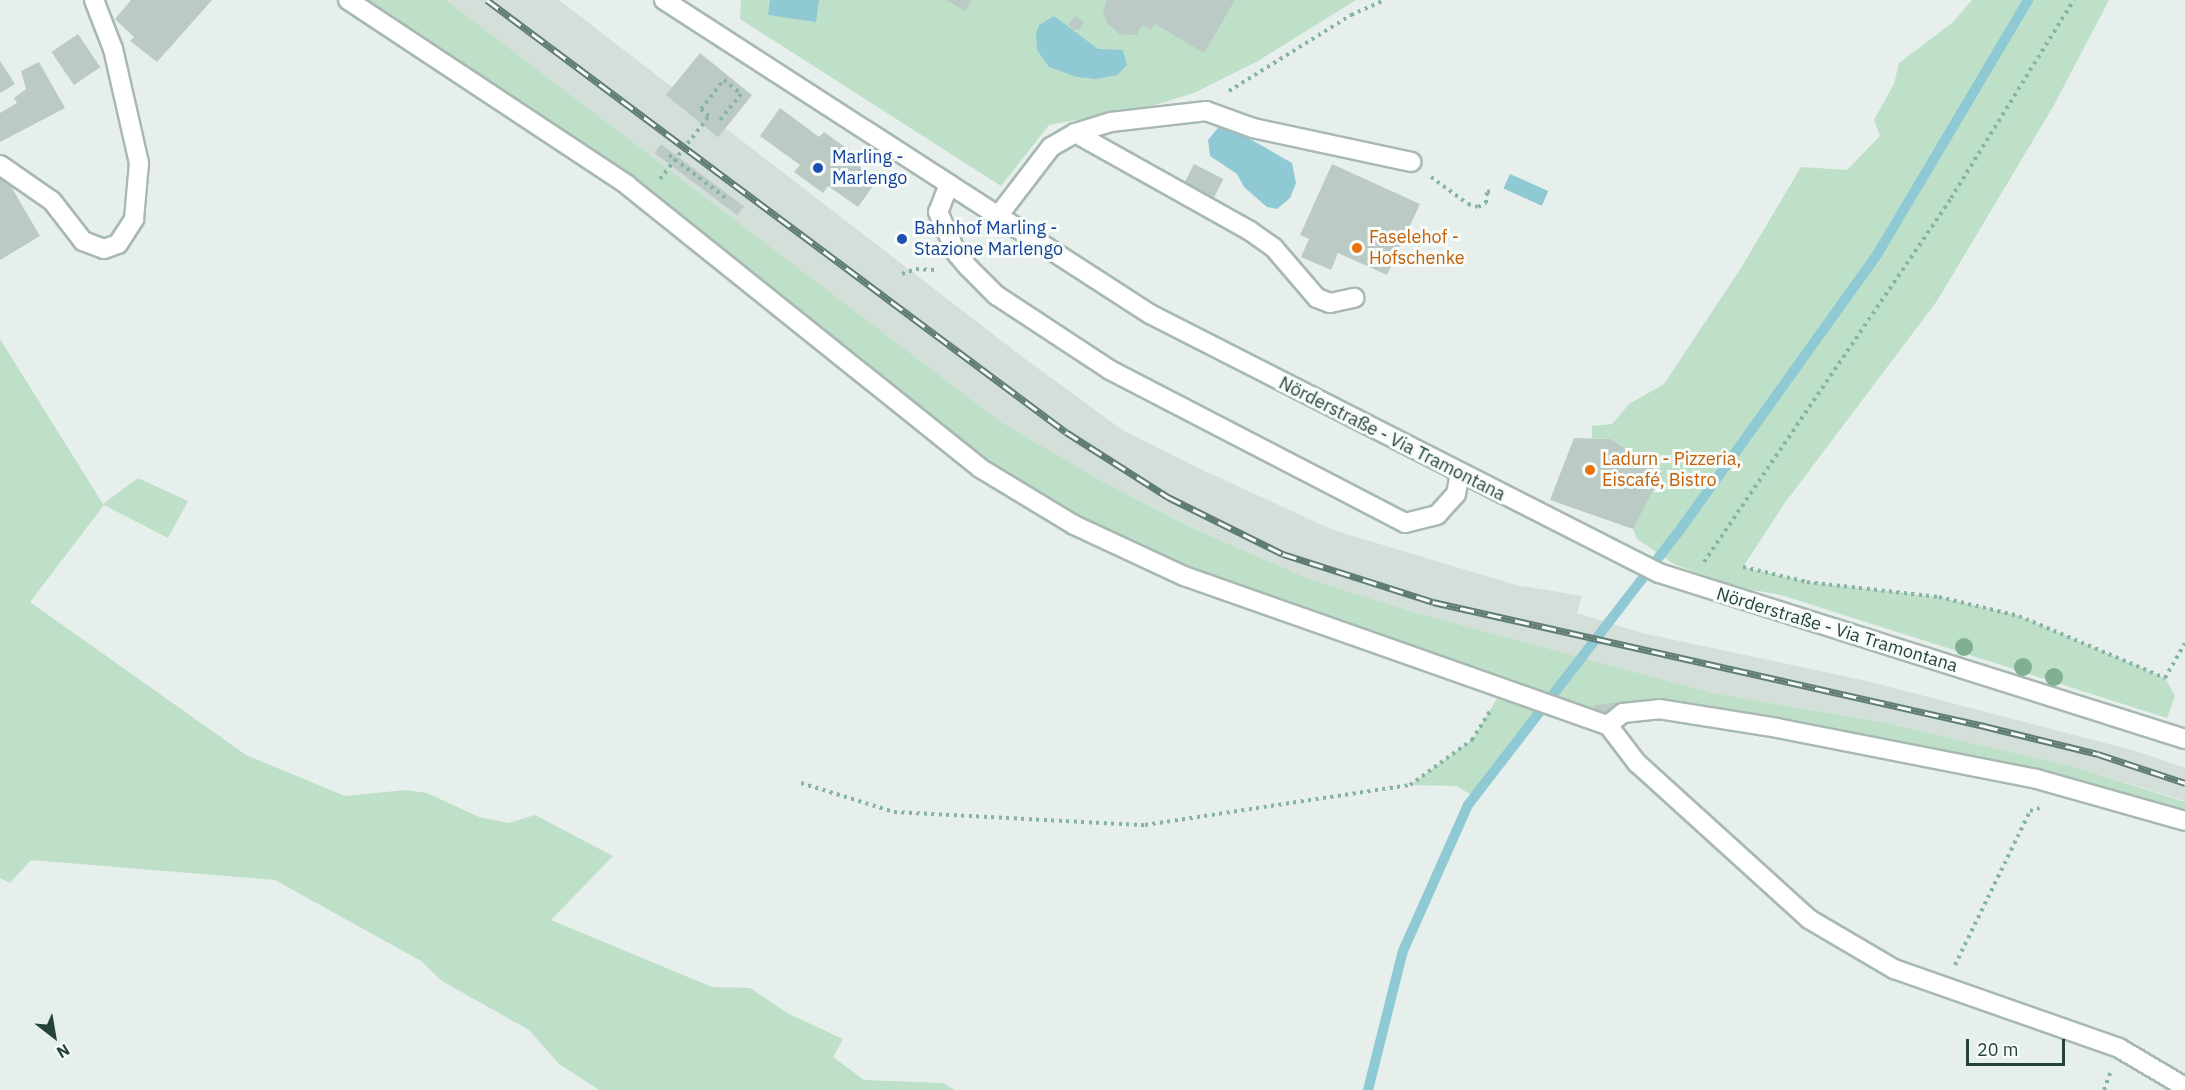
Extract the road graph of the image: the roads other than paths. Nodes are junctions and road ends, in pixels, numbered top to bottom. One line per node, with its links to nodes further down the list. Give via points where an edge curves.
1 (94, 0): 6 (street, via 113,50 139,163 134,219 118,244 104,249 83,241 52,201)
2 (348, 0): 11 (street, via 645,199 980,468 1074,525 1184,576)
3 (664, 0): 7 (street, Nörderstraße - Via Tramontana)
4 (1075, 133): 5 (street, via 1111,122 1206,111 1253,128); 8 (street, via 1051,147); 9 (street, via 1250,231 1274,248 1317,298 1330,303)
5 (1412, 162)
6 (0, 165)
7 (949, 184): 8 (street, Nörderstraße - Via Tramontana); 10 (street, via 938,212 957,254 968,267 996,295 1110,370 1406,523 1437,515 1456,494)
8 (998, 216): 10 (street, Nörderstraße - Via Tramontana, via 1150,314)
9 (1354, 298)
10 (1460, 473): 12 (street, Nörderstraße - Via Tramontana, via 1659,573)
11 (1608, 725): 13 (street, via 1623,713 1659,709 1777,728 2075,789); 14 (street, via 1637,764 1809,919 1894,969 2119,1048)
12 (2185, 739)
13 (2185, 821)
14 (2185, 1087)

